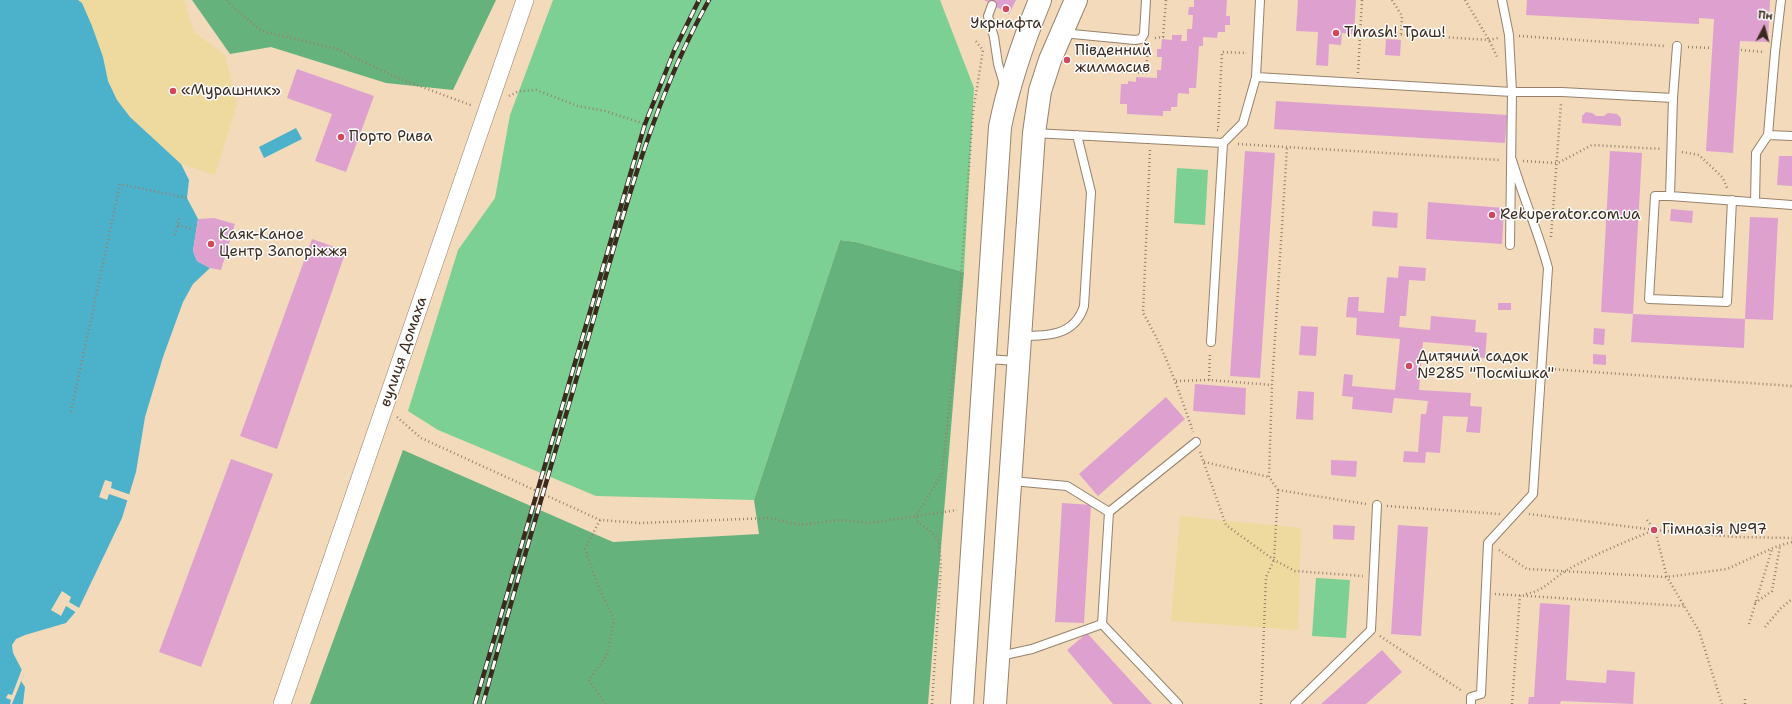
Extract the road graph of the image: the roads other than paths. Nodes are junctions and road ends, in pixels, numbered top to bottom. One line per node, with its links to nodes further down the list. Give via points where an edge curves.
1 (525, 0): 37 (street, вулиця Домаха)
2 (1040, 0): 13 (street, via 1022,44)
3 (1076, 0): 9 (street)
4 (1146, 0): 9 (lane, via 1142,39)
5 (1260, 0): 11 (lane)
6 (1502, 0): 12 (lane, via 1509,35)
7 (1781, 0): 17 (lane)
8 (992, 5): 13 (lane, via 988,16)
9 (1062, 33): 15 (street, via 1040,91)
10 (1677, 46): 14 (lane)
11 (1256, 77): 12 (lane); 19 (lane, via 1243,123)
12 (1512, 92): 14 (lane); 20 (lane)
13 (1007, 93): 28 (street, via 1000,127)
14 (1673, 98): 21 (lane)
15 (1034, 134): 16 (lane); 26 (street)
16 (1077, 135): 19 (lane); 26 (lane, via 1091,192 1084,306 1075,322 1058,334)
17 (1768, 135): 18 (lane); 23 (lane, via 1756,153)
18 (1792, 136)
19 (1224, 143): 27 (lane)
20 (1512, 160): 25 (lane); 36 (lane, via 1548,268 1543,368 1533,494 1488,543 1481,694)
21 (1670, 196): 22 (lane); 22 (lane, via 1655,196 1649,299 1727,302)
22 (1732, 200): 23 (lane)
23 (1755, 202): 24 (lane)
24 (1792, 205)
25 (1510, 245)
26 (1020, 336): 29 (street)
27 (1211, 342)
28 (985, 359): 29 (lane); 38 (street)
29 (1018, 361): 31 (street)
30 (1196, 442): 33 (lane)
31 (1009, 480): 33 (lane, via 1067,486); 35 (street)
32 (1377, 505): 41 (lane, via 1371,630)
33 (1109, 512): 34 (lane)
34 (1102, 624): 35 (lane, via 1032,649); 40 (lane)
35 (998, 656): 39 (street)
36 (1471, 700)
37 (282, 704)
38 (962, 704)
39 (995, 704)
40 (1178, 704)
41 (1295, 704)

